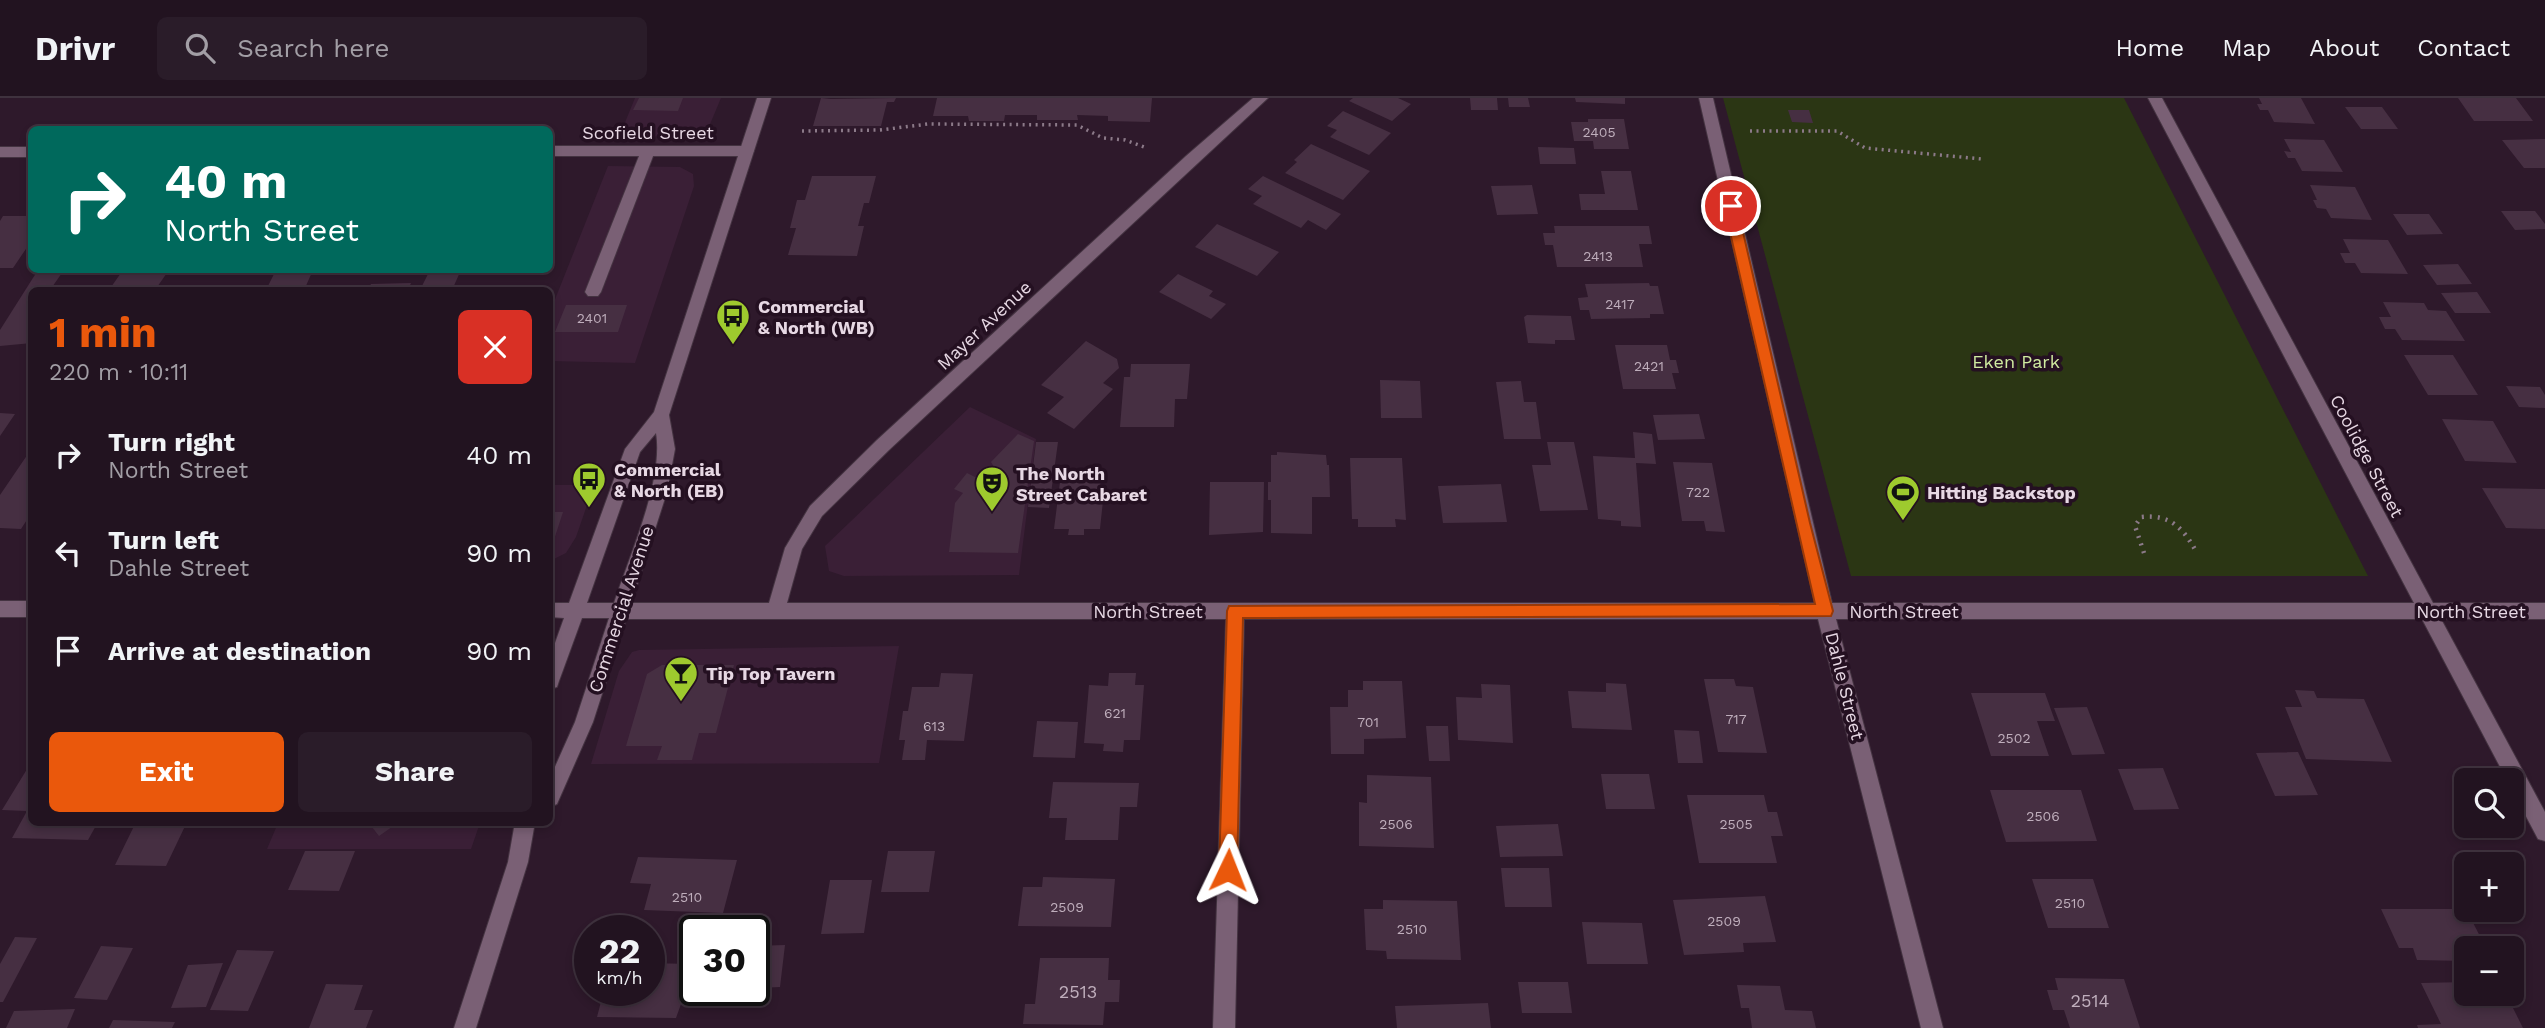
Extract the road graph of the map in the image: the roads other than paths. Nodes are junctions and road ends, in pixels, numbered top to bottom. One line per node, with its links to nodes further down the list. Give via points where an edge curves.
1 (764, 98): 7 (street, Commercial Avenue)
2 (1261, 98): 15 (street, Mayer Avenue, via 892,436 816,512 794,548)
3 (1706, 98): 19 (street, Dahle Street)
4 (2155, 98): 20 (street, Coolidge Street)
5 (553, 151): 6 (street, Scofield Street)
6 (648, 151): 7 (street, Scofield Street); 10 (street)
7 (747, 151): 11 (street, Commercial Avenue)
8 (0, 152): 9 (street)
9 (28, 152)
10 (593, 292)
11 (661, 415): 16 (street, Commercial Avenue, via 633,449); 17 (street, Commercial Avenue, via 667,449 659,492)
12 (0, 609): 13 (street)
13 (28, 609)
14 (553, 610): 16 (street, North Street)
15 (776, 610): 17 (street, North Street); 18 (street, North Street)
16 (574, 611): 17 (street, North Street); 22 (street, Commercial Avenue)
17 (620, 611): 23 (street, Commercial Avenue, via 584,722)
18 (1235, 611): 19 (street, North Street); 29 (street)
19 (1825, 611): 20 (street, North Street); 30 (street, Dahle Street)
20 (2428, 611): 21 (street, North Street); 26 (street, Coolidge Street)
21 (2545, 611)
22 (553, 672)
23 (553, 790)
24 (524, 826): 27 (street)
25 (536, 826): 27 (street)
26 (2545, 832)
27 (518, 862): 28 (street)
28 (465, 1028)
29 (1224, 1028)
30 (1932, 1028)

